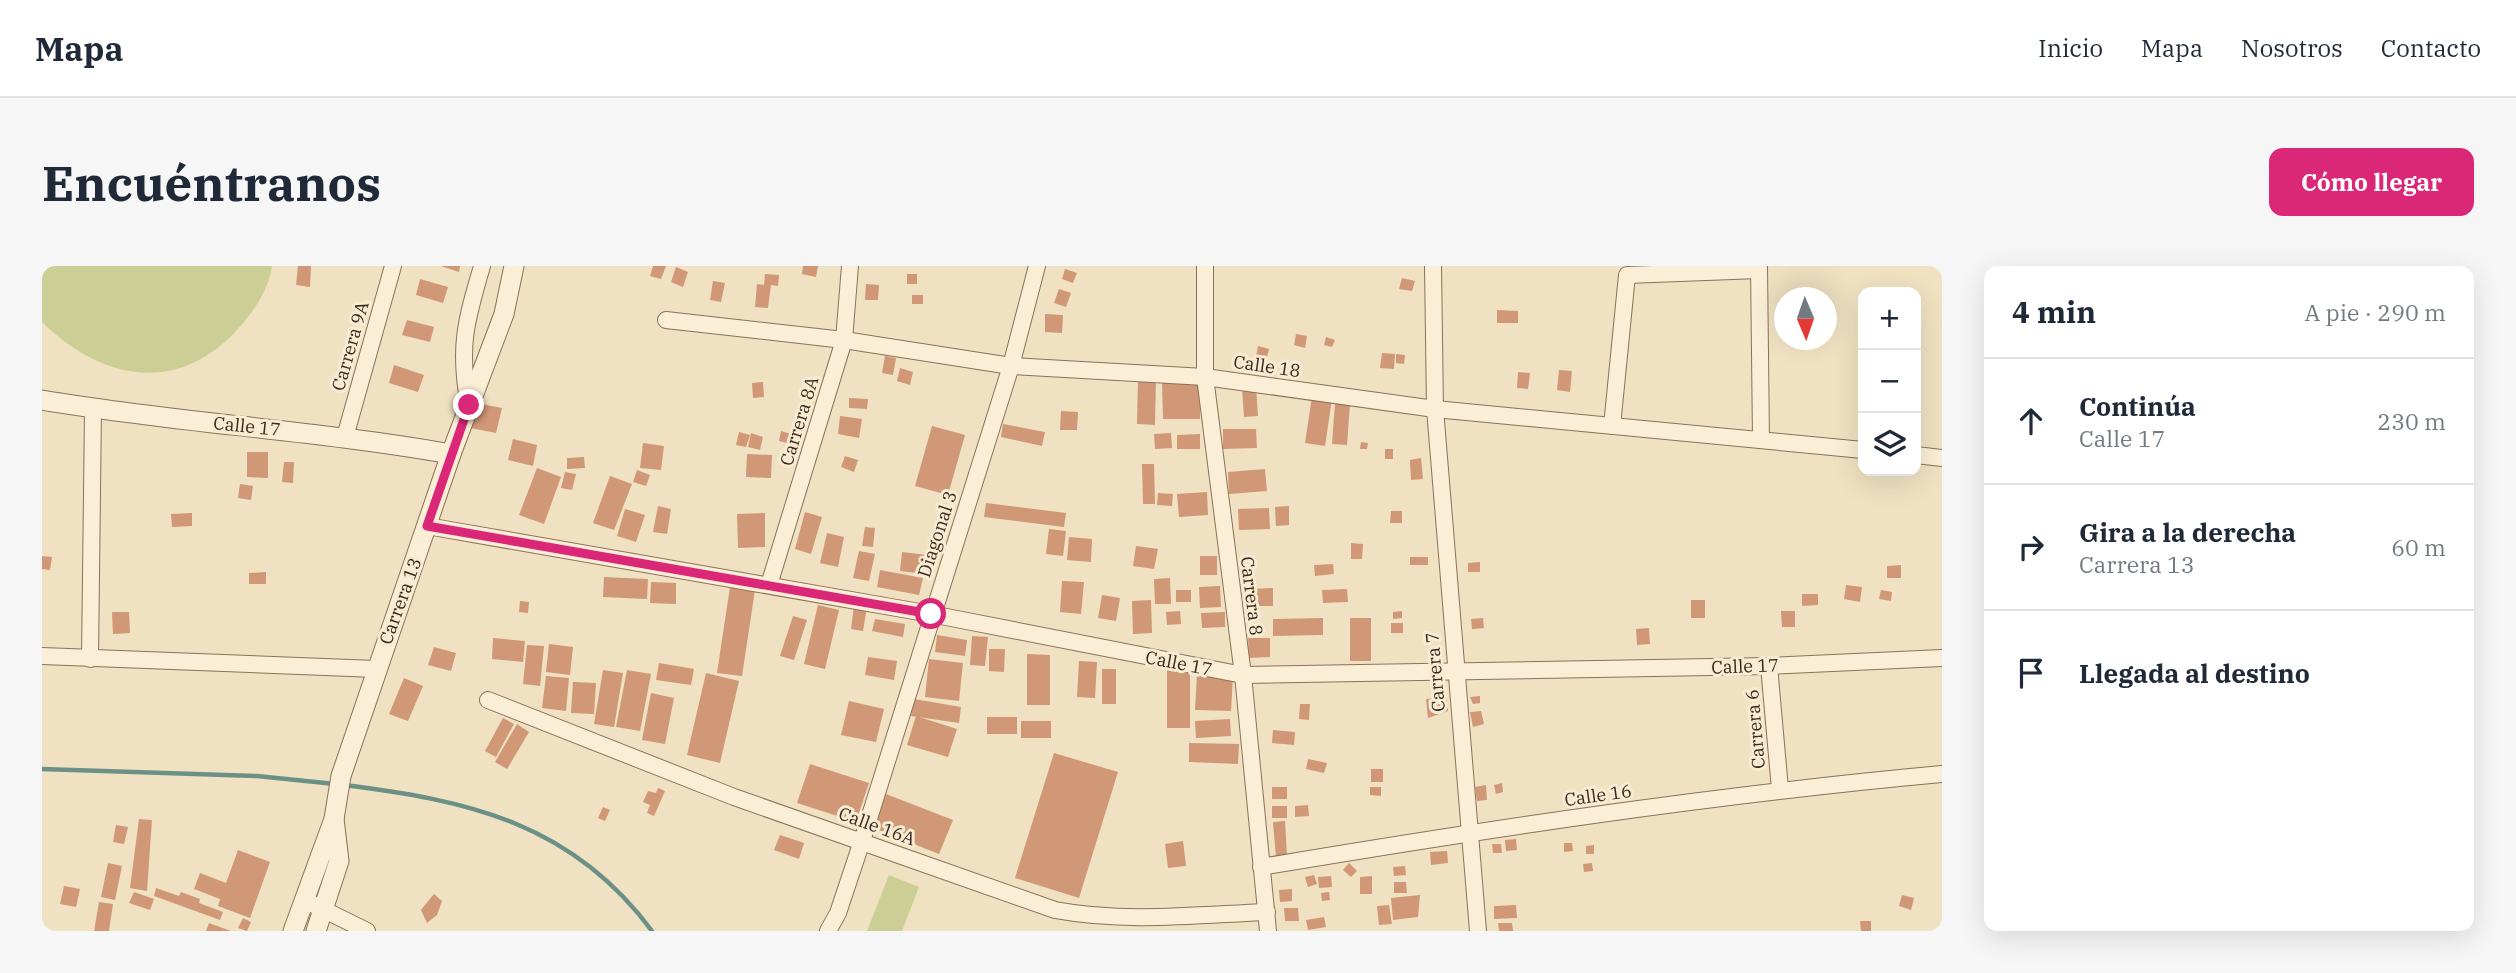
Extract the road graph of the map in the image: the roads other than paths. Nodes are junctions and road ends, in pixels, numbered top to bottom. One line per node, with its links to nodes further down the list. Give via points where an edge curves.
1 (393, 266): 18 (street, Carrera 9A)
2 (482, 266): 14 (street, via 464,327 461,359)
3 (514, 266): 14 (street, Carrera 13, via 503,314)
4 (850, 266): 10 (street, Carrera 8A)
5 (1037, 266): 11 (street, Diagonal 3)
6 (1205, 266): 12 (street, Carrera 8)
7 (1433, 266): 16 (street, Carrera 7)
8 (1759, 268): 17 (street, via 1628,275); 19 (street)
9 (666, 320): 10 (street, Calle 18)
10 (844, 340): 11 (street, Calle 18); 25 (street, Carrera 8A)
11 (1011, 366): 12 (street, Calle 18); 26 (street, Diagonal 3)
12 (1205, 377): 16 (street, Calle 18); 33 (street, Carrera 8)
13 (42, 400): 15 (street, Calle 17)
14 (469, 405): 21 (street, Carrera 13)
15 (93, 409): 18 (street, Calle 17); 29 (street)
16 (1434, 409): 17 (street, Calle 18); 32 (street, Carrera 7)
17 (1612, 426): 19 (street, Calle 18)
18 (345, 437): 21 (street, Calle 17)
19 (1762, 440): 20 (street, Calle 18)
20 (1858, 450)
21 (451, 453): 24 (street, Carrera 13)
22 (1921, 455): 23 (street)
23 (1942, 457)
24 (427, 526): 25 (street, Calle 17); 31 (street, Carrera 13)
25 (769, 585): 26 (street, Calle 17)
26 (931, 614): 33 (street, Calle 17); 39 (street, Diagonal 3)
27 (42, 656): 29 (street)
28 (1942, 658): 30 (street, Calle 17)
29 (90, 659): 31 (street)
30 (1769, 666): 32 (street, Calle 17); 36 (street, Carrera 6)
31 (376, 669): 37 (street, Carrera 13)
32 (1454, 674): 33 (street, Calle 17); 38 (street, Carrera 7)
33 (1242, 675): 40 (street, Carrera 8)
34 (488, 700): 39 (street, Calle 16A, via 734,797)
35 (1942, 774): 36 (street, Calle 16)
36 (1780, 789): 38 (street, Calle 16)
37 (334, 810): 41 (street, Carrera 13); 42 (street, Carrera 13, via 340,861)
38 (1469, 832): 40 (street, Calle 16); 49 (street, Carrera 7)
39 (862, 841): 43 (street, Calle 16A, via 1055,910 1089,916); 47 (street, Diagonal 3)
40 (1261, 867): 43 (street, Carrera 8)
41 (306, 901): 42 (street); 44 (street, Carrera 13)
42 (325, 910): 45 (street, Carrera 13); 46 (street)
43 (1267, 912): 48 (street, Carrera 8)
44 (293, 931)
45 (316, 931)
46 (367, 931)
47 (828, 931)
48 (1268, 931)
49 (1478, 931)

